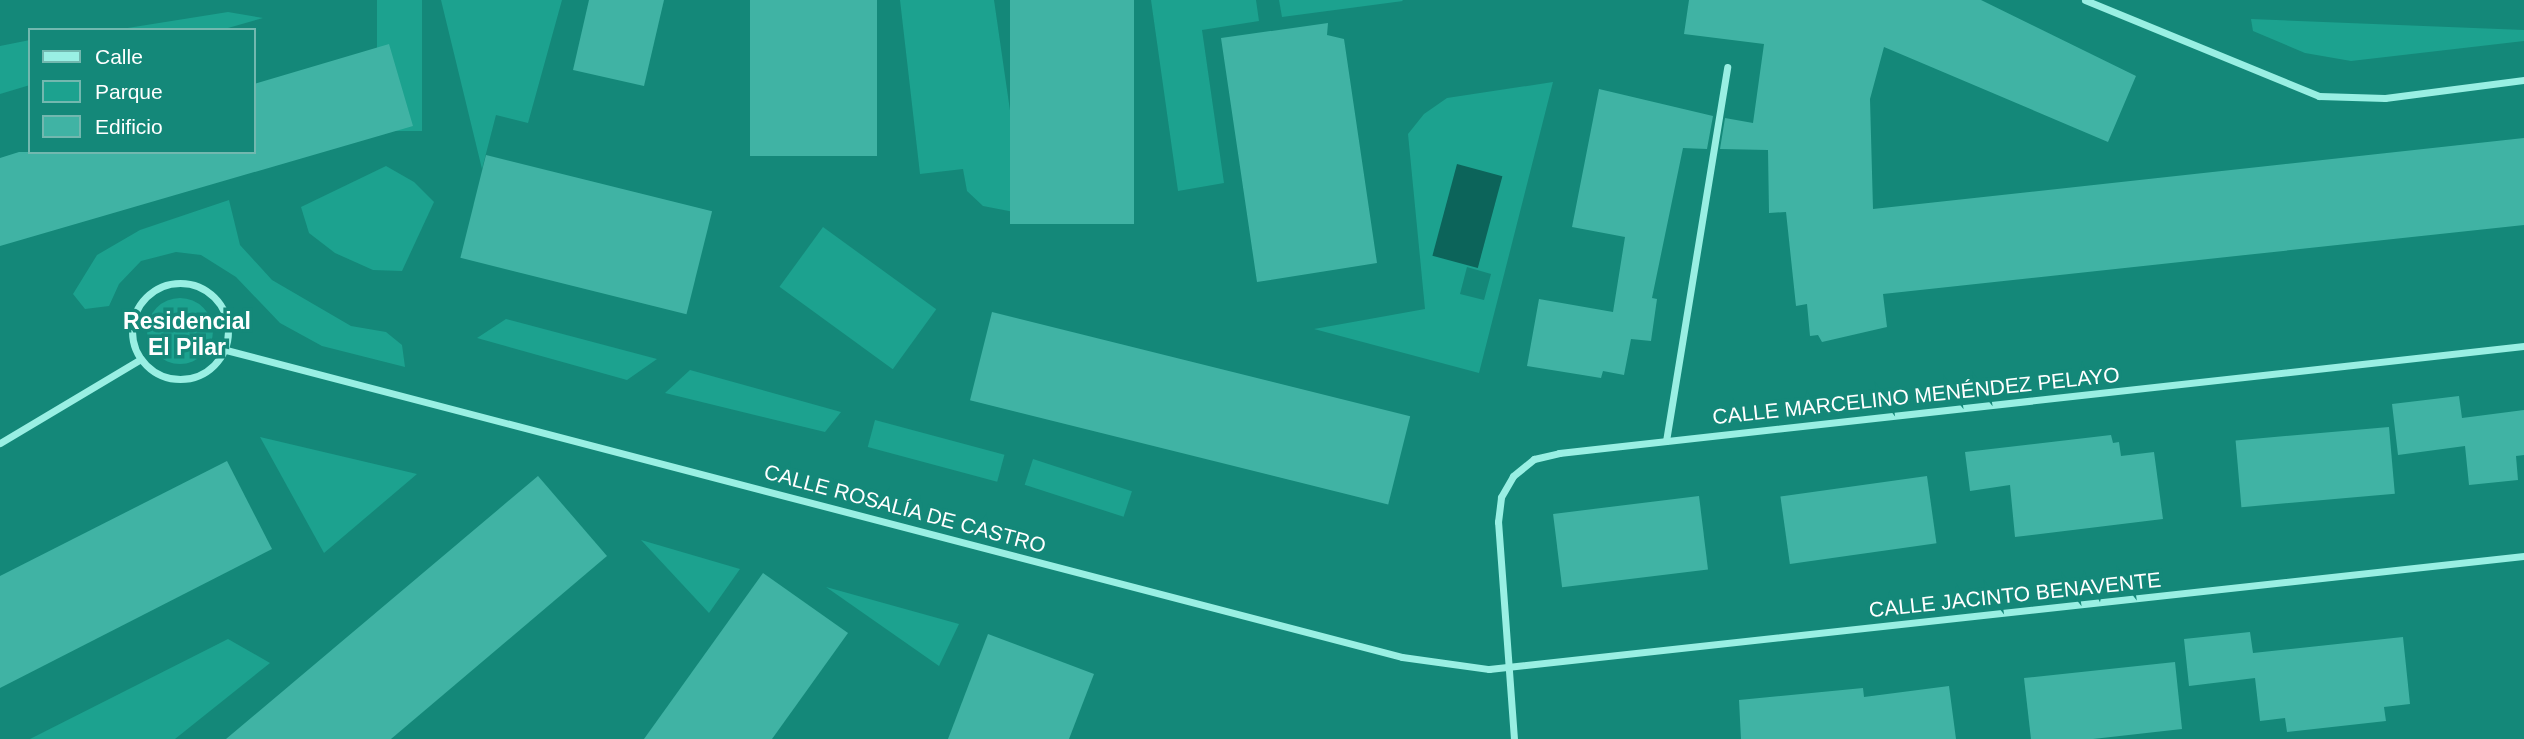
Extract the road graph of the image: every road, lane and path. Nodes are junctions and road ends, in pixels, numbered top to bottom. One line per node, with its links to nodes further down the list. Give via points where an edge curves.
1 (2085, 0): 3 (street, via 2319,96 2385,98)
2 (1727, 67): 7 (street)
3 (2524, 80)
4 (2524, 346): 7 (street, CALLE MARCELINO MENÉNDEZ PELAYO)
5 (226, 350): 6 (street, via 218,362 193,378 164,377); 6 (street, via 227,319 211,294 198,286 168,284 142,301 135,315 132,330); 10 (street, CALLE ROSALÍA DE CASTRO, via 1402,657)
6 (141, 359): 8 (street)
7 (1666, 441): 10 (street, CALLE MARCELINO MENÉNDEZ PELAYO, via 1559,453 1534,459 1513,476 1501,497 1498,522)
8 (0, 443)
9 (2524, 556): 10 (street, CALLE JACINTO BENAVENTE)
10 (1510, 669): 11 (street)
11 (1514, 739)

